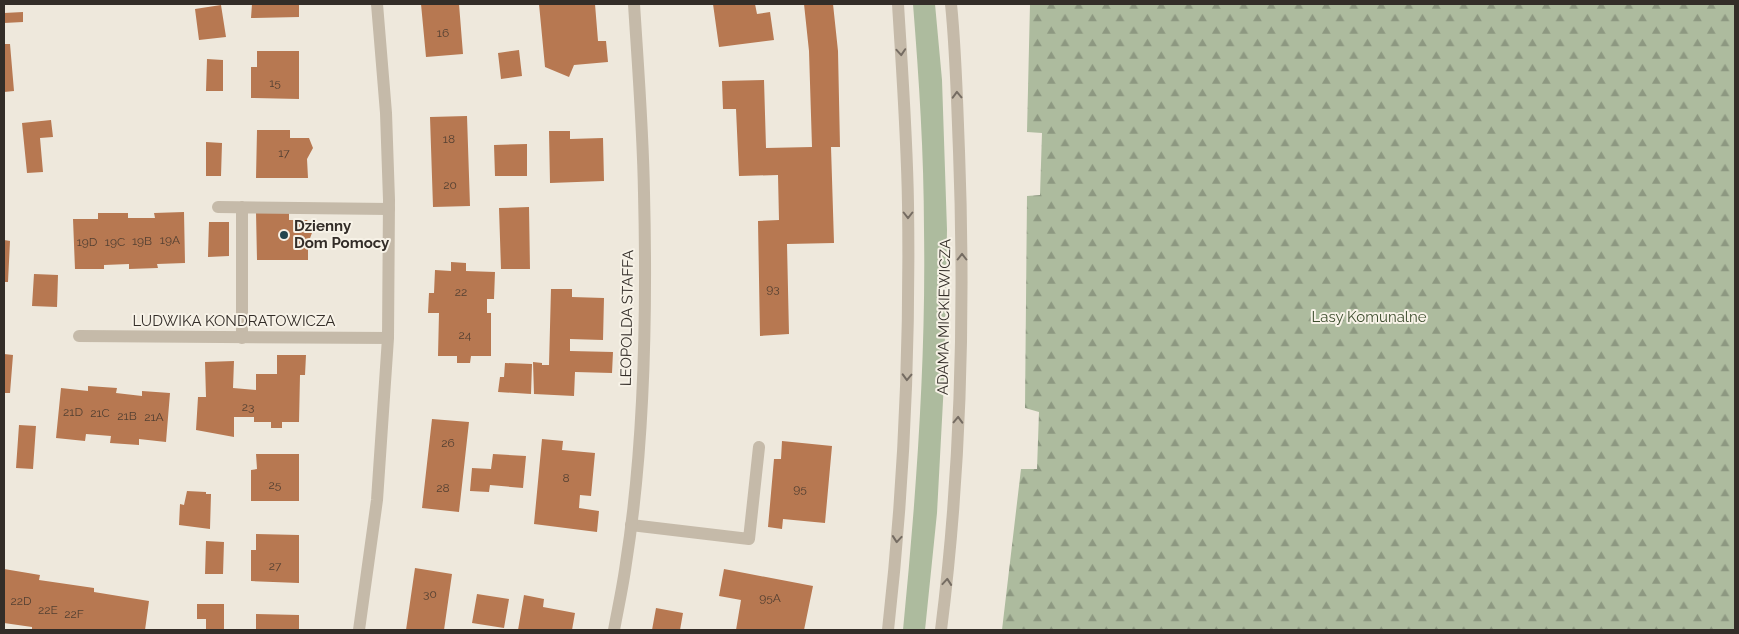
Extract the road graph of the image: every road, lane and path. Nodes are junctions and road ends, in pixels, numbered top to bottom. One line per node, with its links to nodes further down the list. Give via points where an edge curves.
1 (377, 4): 7 (street, via 386,113)
2 (634, 4): 12 (street, LEOPOLDA STAFFA, via 644,193 644,331 642,406)
3 (898, 4): 15 (street, one-way to 15, via 908,202 908,339 900,502)
4 (951, 4): 16 (street, ADAMA MICKIEWICZA, one-way to 4, via 958,429 962,311 962,216)
5 (218, 207): 6 (street)
6 (242, 207): 7 (street); 9 (street)
7 (389, 209): 10 (street)
8 (79, 336): 9 (street, LUDWIKA KONDRATOWICZA)
9 (242, 338): 10 (street, LUDWIKA KONDRATOWICZA)
10 (388, 338): 13 (street, via 377,500)
11 (759, 447): 12 (street, via 749,539)
12 (631, 525): 14 (street, LEOPOLDA STAFFA)
13 (359, 630)
14 (614, 630)
15 (888, 630)
16 (941, 630)

